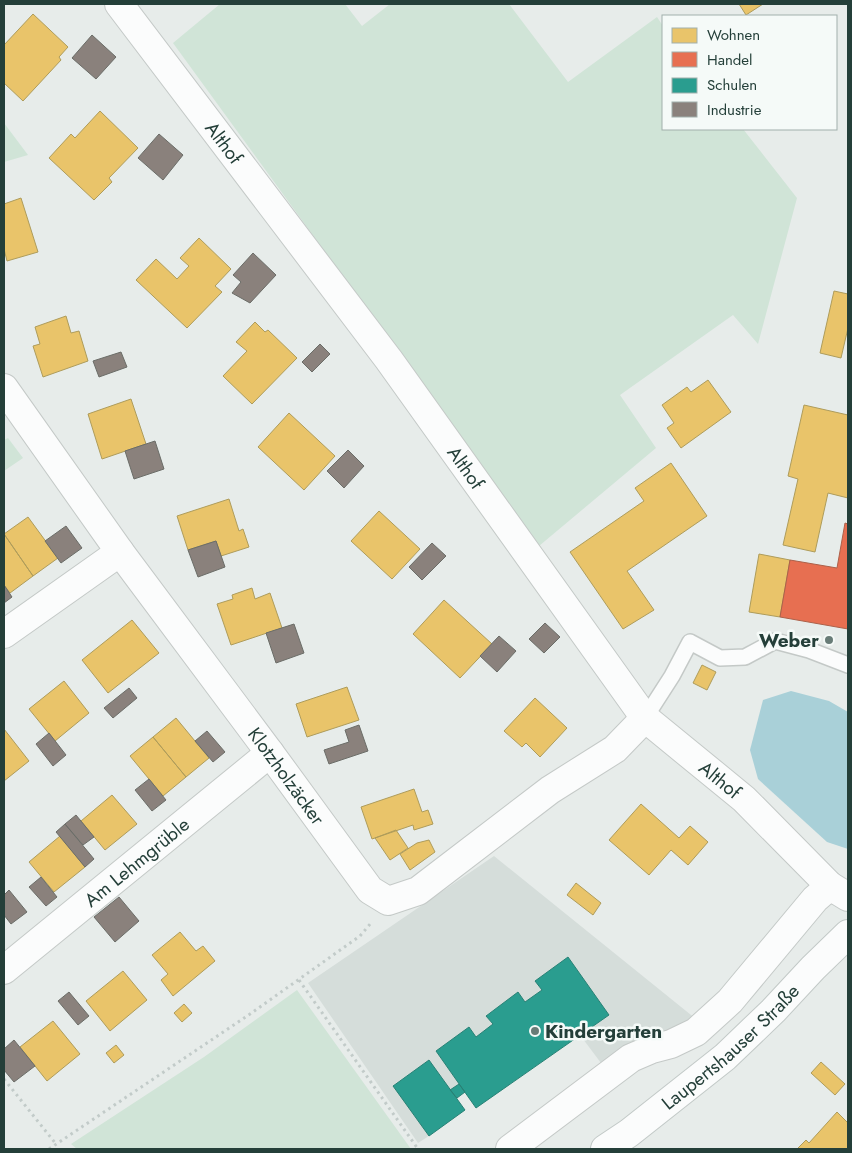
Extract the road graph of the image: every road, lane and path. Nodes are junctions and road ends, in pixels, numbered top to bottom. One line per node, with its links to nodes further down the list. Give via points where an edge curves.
1 (119, 4): 6 (street, Althof, via 388,360)
2 (4, 388): 3 (street, Klotzholzäcker)
3 (120, 552): 4 (street); 7 (street, Klotzholzäcker)
4 (4, 634)
5 (848, 665): 6 (lane, via 775,641 745,657 720,658 690,642)
6 (645, 718): 8 (street, Althof, via 744,799); 9 (street, via 615,749 550,790 418,891)
7 (270, 753): 9 (street, Klotzholzäcker, via 370,890); 11 (street, Am Lehmgrüble)
8 (839, 892): 18 (street, via 815,899 730,1001 696,1032 631,1058)
9 (388, 901): 12 (path, via 360,936)
10 (848, 934): 14 (street, Laupertshauser Straße, via 725,1057)
11 (4, 970)
12 (299, 980): 15 (path); 17 (path)
13 (4, 1079): 15 (path)
14 (632, 1141): 19 (street, Laupertshauser Straße)
15 (56, 1144): 16 (path)
16 (49, 1149)
17 (418, 1149)
18 (510, 1149)
19 (605, 1149)

